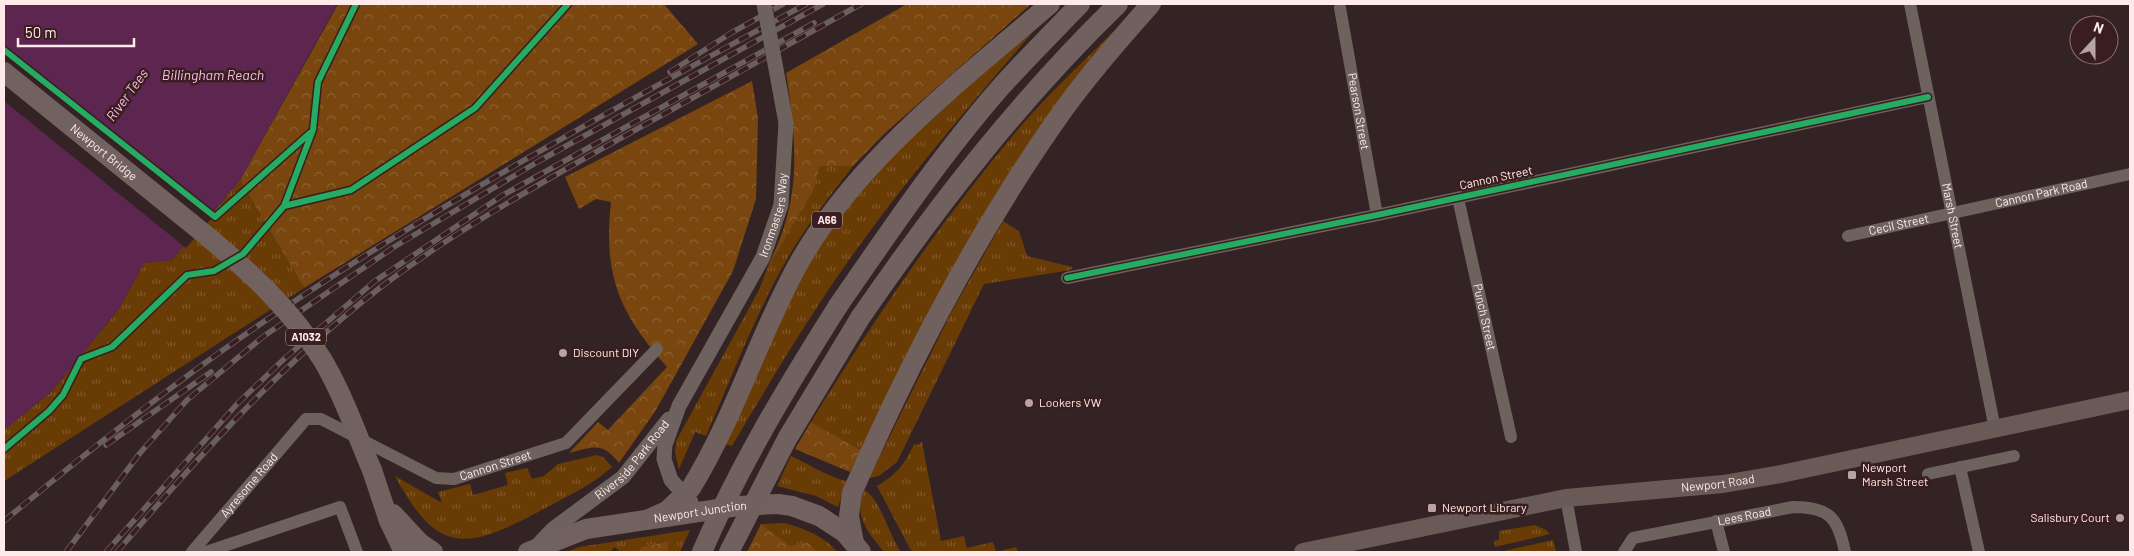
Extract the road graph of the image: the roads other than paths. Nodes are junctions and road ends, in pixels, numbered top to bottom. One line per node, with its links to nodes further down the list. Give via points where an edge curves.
1 (764, 4): 18 (street, Ironmasters Way, bridge, via 786,123 781,205 762,257)
2 (1050, 4): 26 (highway, A66, via 943,97 858,178 830,214 795,269)
3 (1080, 4): 38 (highway, bridge, via 999,89 892,227 838,306 766,425)
4 (1118, 4): 39 (highway, bridge, via 994,138 919,233 860,318 787,439)
5 (1151, 4): 31 (highway, via 1065,108 1012,186 950,290 852,493 849,516)
6 (1910, 4): 9 (street, Marsh Street)
7 (1340, 8): 13 (street, Pearson Street)
8 (4, 72): 25 (main road, Newport Bridge / A1032, bridge, via 252,273 278,300 321,359 338,391)
9 (1928, 97): 11 (street, Cannon Street); 12 (street, Marsh Street)
10 (2130, 174): 12 (street, Cannon Park Road)
11 (1458, 198): 13 (street, Cannon Street); 21 (street, Punch Street)
12 (1951, 213): 14 (street, Cecil Street); 20 (street, Marsh Street)
13 (1377, 215): 15 (street, Cannon Street)
14 (1848, 236)
15 (1067, 278)
16 (657, 349): 19 (street, Cannon Street, via 566,443 454,479 436,478 321,419)
17 (2130, 400): 20 (main road, Newport Road)
18 (679, 406): 26 (street, Riverside Park Road, via 668,432 664,459 671,480); 32 (street, Riverside Park Road, via 623,477)
19 (306, 419): 33 (street, Ayresome Road)
20 (1995, 429): 27 (main road, Newport Road, via 1723,484)
21 (1511, 437)
22 (2014, 456): 23 (street)
23 (1960, 467): 24 (street); 45 (street)
24 (1928, 474)
25 (381, 496): 36 (main road, A1032); 37 (main road, A1032, via 407,530)
26 (685, 496): 28 (street, Riverside Park Road); 29 (highway, A66, via 667,511)
27 (1566, 498): 40 (main road, Newport Road); 41 (street)
28 (703, 511): 29 (main road, Newport Junction); 31 (main road, Newport Junction, via 762,504 792,506 833,524)
29 (649, 519): 32 (main road, Newport Junction, via 586,529)
30 (1716, 522): 42 (street, Lees Road, via 1633,538); 43 (street); 44 (street, Lees Road, via 1793,507 1809,507 1823,511 1838,524)
31 (858, 548)
32 (530, 551)
33 (192, 552)
34 (206, 552): 35 (street, via 340,508)
35 (357, 552)
36 (404, 552)
37 (434, 552)
38 (702, 552)
39 (728, 552)
40 (1303, 552)
41 (1576, 552)
42 (1624, 552)
43 (1724, 552)
44 (1845, 552)
45 (1979, 552)

